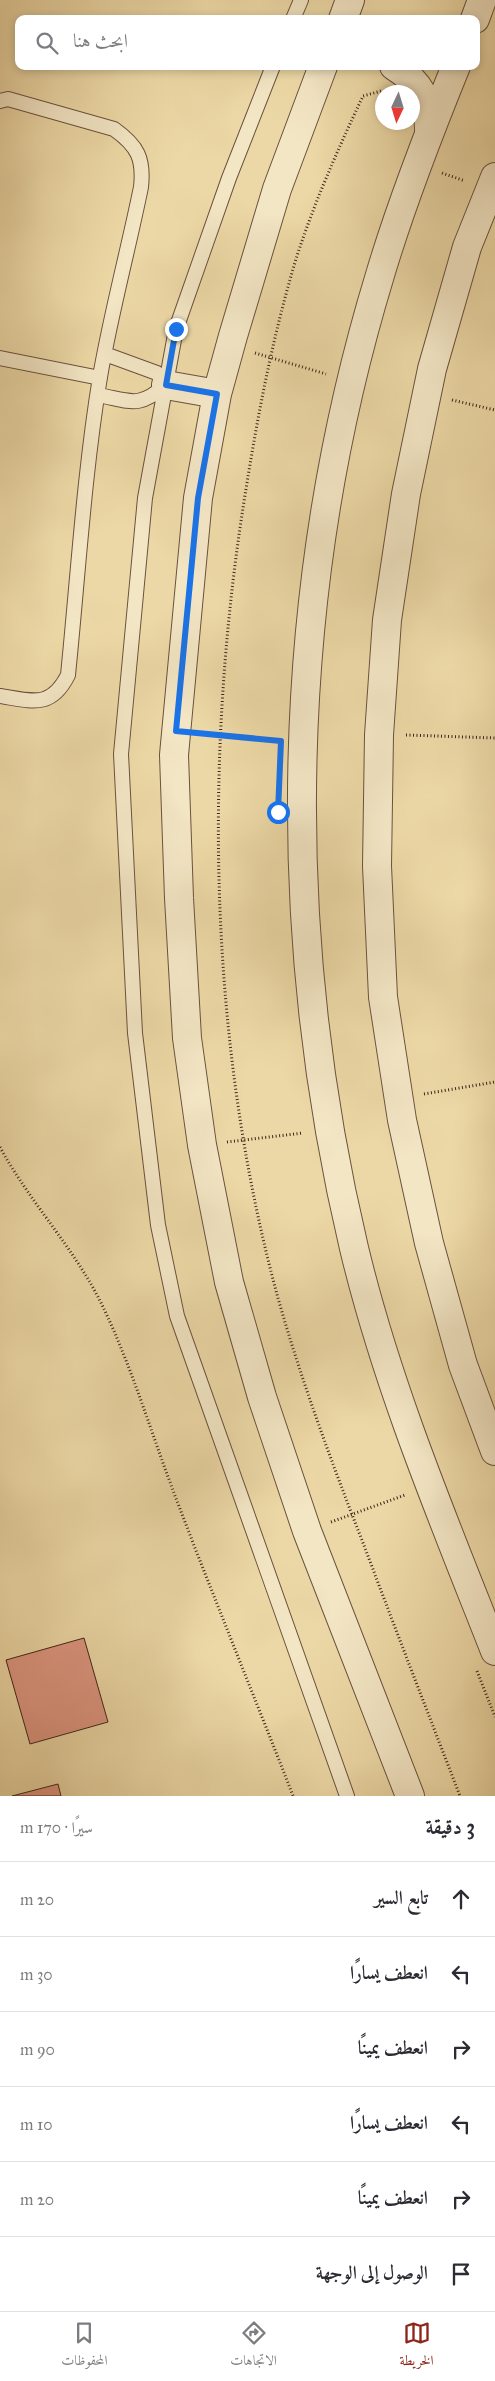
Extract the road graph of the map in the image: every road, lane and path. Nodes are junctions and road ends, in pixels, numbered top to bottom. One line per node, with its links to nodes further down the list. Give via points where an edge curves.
1 (301, 0): 4 (lane)
2 (350, 0): 5 (street)
3 (482, 0): 6 (street)
4 (295, 15)
5 (344, 15)
6 (476, 15)
7 (272, 70): 20 (lane, via 229,178 176,329)
8 (454, 70): 12 (street)
9 (320, 75): 14 (street, via 277,189)
10 (391, 79): 12 (street, via 409,76 422,92 429,112); 17 (path, via 363,96 338,148 297,256)
11 (0, 101): 15 (lane, via 8,99 114,129 128,139 138,153 143,170 141,187)
12 (429, 133): 19 (street, via 380,274)
13 (495, 177): 22 (street, via 467,247)
14 (231, 346): 17 (path); 21 (street)
15 (104, 354): 18 (lane); 20 (lane, via 156,373)
16 (0, 358): 18 (lane)
17 (271, 358): 19 (path); 27 (path, via 254,440 232,589)
18 (100, 378): 23 (lane)
19 (351, 382): 40 (street, via 324,515 308,638 301,761 302,884 311,1007 329,1130 355,1250 389,1369)
20 (166, 385): 21 (street); 23 (lane, via 149,399 134,402); 47 (lane, via 144,498 122,754 136,1033 158,1225 177,1316)
21 (217, 394): 26 (street, via 198,498)
22 (427, 394): 24 (path); 28 (street, via 406,494 387,620)
23 (98, 395): 25 (lane, via 88,462 68,675 62,688 38,702)
24 (495, 410)
25 (0, 696)
26 (176, 731): 27 (path); 37 (street, via 178,879 187,1038)
27 (221, 735): 30 (path, via 281,741); 35 (path, via 222,939)
28 (379, 735): 29 (path); 32 (street, via 377,866 383,997)
29 (495, 738)
30 (280, 750)
31 (495, 1082): 32 (path)
32 (399, 1098): 39 (street, via 429,1243 463,1365)
33 (304, 1124): 34 (path)
34 (305, 1132): 35 (path); 36 (path)
35 (244, 1140): 37 (path); 41 (path, via 278,1297 317,1421)
36 (307, 1142)
37 (202, 1145): 42 (street, via 229,1282 262,1397)
38 (0, 1147): 46 (path, via 104,1307)
39 (495, 1451)
40 (430, 1486): 41 (path); 43 (street)
41 (352, 1514): 42 (path); 49 (path)
42 (307, 1530): 48 (street)
43 (495, 1651)
44 (477, 1670): 45 (path)
45 (495, 1717)
46 (293, 1796)
47 (347, 1796)
48 (410, 1796)
49 (460, 1796)

